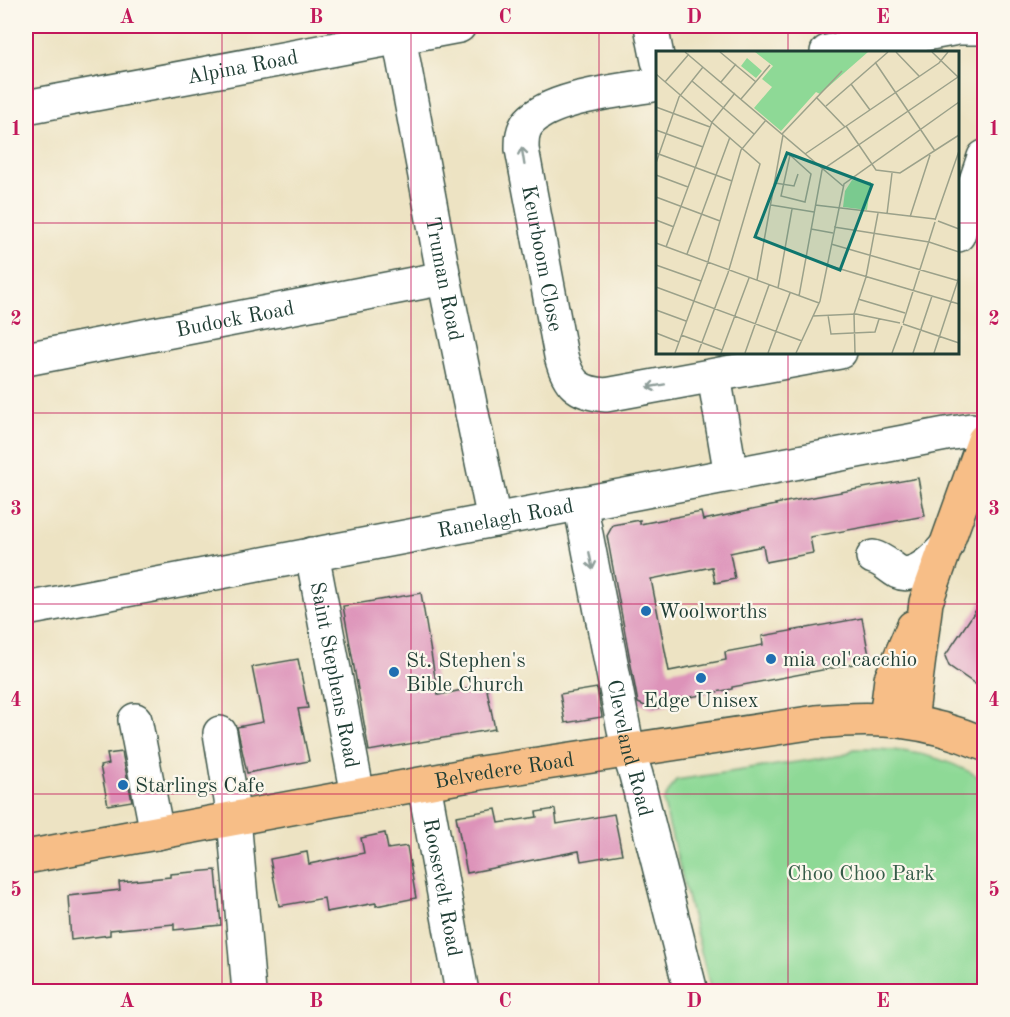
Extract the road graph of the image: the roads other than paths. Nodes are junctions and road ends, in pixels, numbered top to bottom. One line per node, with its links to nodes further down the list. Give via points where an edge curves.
1 (459, 26): 4 (street, Alpina Road)
2 (651, 26): 6 (street)
3 (984, 28): 5 (street, via 958,28)
4 (399, 37): 8 (street, Alpina Road); 11 (street, Truman Road)
5 (832, 51)
6 (656, 55)
7 (656, 84): 14 (street, Keurboom Close, one-way to 7, via 596,394 577,387 561,356 522,136 529,122 559,104)
8 (26, 107)
9 (984, 157): 10 (street)
10 (959, 229)
11 (444, 278): 13 (street, Budock Road); 19 (street, Truman Road)
12 (830, 354): 14 (street, Keurboom Close)
13 (26, 359)
14 (720, 375): 17 (street)
15 (984, 435): 17 (street, Ranelagh Road, via 971,430)
16 (984, 440): 20 (main road)
17 (738, 474): 18 (street, Ranelagh Road)
18 (580, 503): 19 (street, Ranelagh Road); 28 (street, Cleveland Road, one-way to 28)
19 (494, 520): 21 (street, Ranelagh Road)
20 (947, 544): 22 (main road); 22 (street, via 934,560 904,574 881,559 875,571 888,582 898,582)
21 (312, 554): 23 (street, Ranelagh Road); 30 (street, Saint Stephens Road)
22 (927, 600): 25 (main road)
23 (26, 609)
24 (135, 720): 32 (street)
25 (898, 720): 27 (main road, Belvedere Road); 28 (main road, Belvedere Road, via 816,722)
26 (220, 733): 31 (street)
27 (984, 744)
28 (628, 750): 29 (main road, Belvedere Road); 36 (street, Cleveland Road)
29 (424, 784): 30 (main road, Belvedere Road); 35 (street, Roosevelt Road)
30 (358, 795): 31 (main road, Belvedere Road)
31 (234, 818): 32 (main road, Belvedere Road); 34 (street)
32 (157, 833): 33 (main road, Belvedere Road)
33 (26, 857)
34 (249, 992)
35 (462, 992)
36 (691, 992)

